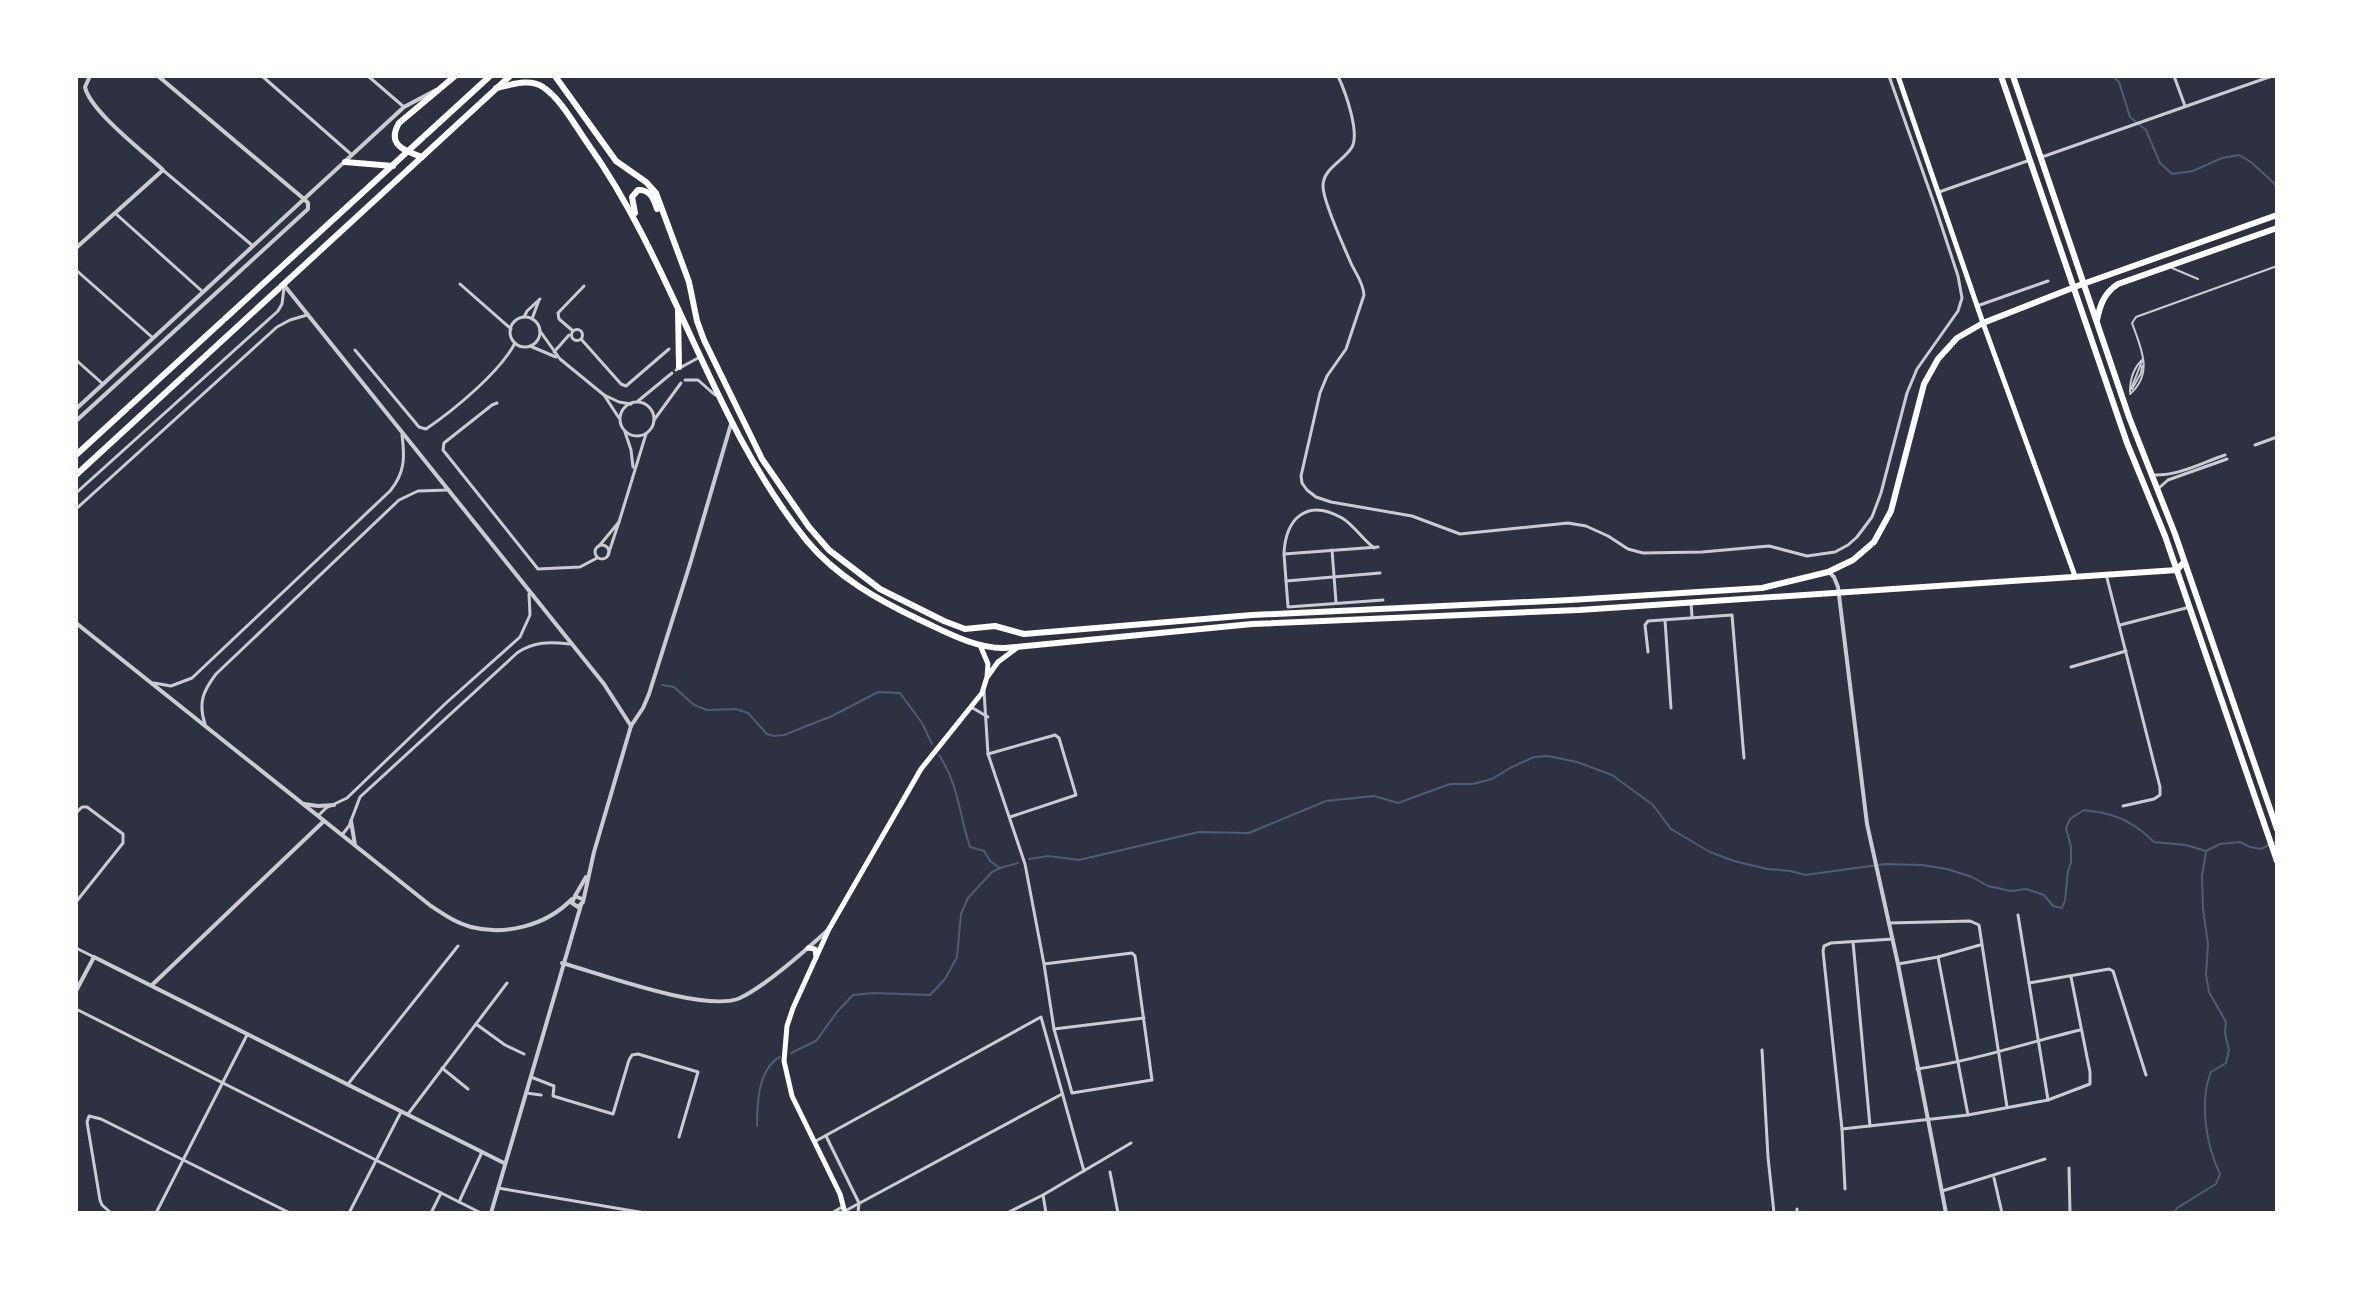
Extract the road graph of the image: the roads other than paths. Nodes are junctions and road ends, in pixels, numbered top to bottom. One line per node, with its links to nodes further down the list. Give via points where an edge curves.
1 (90, 76): 27 (street, via 85,87 89,98)
2 (158, 76): 29 (street)
3 (262, 76): 21 (street)
4 (368, 76): 19 (street)
5 (455, 76): 16 (main road)
6 (490, 76): 20 (main road)
7 (510, 76): 17 (main road)
8 (555, 76): 43 (main road, via 612,157 654,189)
9 (1338, 76): 10 (street, via 1354,140 1327,173 1323,188 1364,295 1346,349 1320,393 1302,468 1307,490 1331,502 1412,516 1460,534 1568,523 1643,553 1769,546 1816,556 1848,545 1872,517 1907,393 1962,298)
10 (1889, 76)
11 (1898, 76): 28 (main road)
12 (2001, 76): 24 (main road)
13 (2013, 76): 23 (main road)
14 (2174, 76): 18 (street)
15 (2272, 76): 18 (street)
16 (445, 84): 19 (street); 20 (main road, via 397,126 396,141)
17 (496, 88): 22 (main road); 37 (main road, via 529,82 550,93 605,169)
18 (2185, 106): 23 (street)
19 (404, 107): 21 (street)
20 (408, 152): 22 (main road); 26 (main road)
21 (352, 155): 25 (street)
22 (422, 157): 46 (main road)
23 (2040, 158): 45 (main road)
24 (2030, 160): 28 (street); 48 (main road)
25 (345, 162): 26 (main road); 29 (street)
26 (393, 166): 96 (main road)
27 (163, 170): 30 (street); 35 (street)
28 (1939, 192): 51 (main road)
29 (304, 199): 35 (street); 54 (street, via 306,213)
30 (115, 213): 36 (street); 49 (street)
31 (2277, 215): 32 (main road)
32 (2246, 226): 34 (main road, via 2238,233); 45 (main road)
33 (2277, 228): 34 (main road)
34 (2239, 241): 39 (main road)
35 (253, 246): 49 (street)
36 (76, 248)
37 (651, 250): 43 (main road, via 631,202 638,190 654,200); 50 (main road)
38 (2277, 266): 72 (lane, via 2136,317 2132,323)
39 (2168, 267): 41 (lane); 58 (main road, via 2113,287)
40 (76, 270): 64 (street)
41 (2198, 279)
42 (2048, 281): 51 (street)
43 (689, 282): 130 (main road, via 699,327 754,443 816,536 866,580 931,615 965,629)
44 (460, 284): 61 (street)
45 (2083, 284): 48 (main road); 58 (main road)
46 (284, 285): 53 (street); 77 (street, via 278,311); 98 (main road)
47 (584, 286): 63 (street, via 558,313)
48 (2074, 287): 59 (main road); 111 (main road)
49 (203, 292): 52 (street)
50 (677, 306): 71 (main road); 75 (main road)
51 (1977, 306): 59 (main road)
52 (184, 310): 54 (street); 57 (street)
53 (308, 315): 80 (street, via 277,327); 90 (street)
54 (190, 317): 60 (street)
55 (524, 317): 56 (street); 56 (street, via 540,299); 61 (street)
56 (532, 319): 62 (street)
57 (172, 320): 60 (street); 64 (street)
58 (2096, 322): 84 (main road)
59 (1983, 323): 112 (main road, via 1950,344 1928,376 1881,531 1861,555); 115 (main road)
60 (179, 327): 87 (street)
61 (511, 329): 66 (street)
62 (540, 331): 67 (street); 70 (street)
63 (572, 332): 65 (street, via 573,339); 65 (street, via 582,332); 70 (street)
64 (153, 338): 76 (street)
65 (581, 339): 68 (street, via 626,386)
66 (515, 343): 67 (street); 69 (street, via 487,379 426,429)
67 (530, 346): 73 (street)
68 (669, 349)
69 (355, 350)
70 (554, 352): 73 (street)
71 (701, 356): 75 (street); 81 (main road)
72 (2144, 357): 78 (lane); 78 (lane, via 2130,381)
73 (560, 359): 79 (street)
74 (76, 360): 76 (street)
75 (676, 370): 83 (street)
76 (103, 384): 85 (street)
77 (189, 390): 80 (street); 102 (street)
78 (2130, 394): 84 (lane)
79 (604, 395): 83 (street); 89 (street)
80 (198, 398): 103 (street)
81 (722, 400): 86 (street, via 691,378); 88 (main road)
82 (497, 403): 109 (street, via 444,443 443,450 538,569 580,567)
83 (633, 403): 86 (street, via 647,405); 89 (street, via 623,411)
84 (2124, 404): 97 (main road)
85 (76, 409)
86 (654, 420): 91 (street)
87 (76, 421)
88 (732, 421): 93 (main road); 95 (street)
89 (622, 424): 91 (street, via 636,436); 99 (street)
90 (401, 431): 100 (street); 139 (street, via 403,465 390,491 192,678 171,686)
91 (646, 433): 99 (street)
92 (2277, 437): 94 (street)
93 (741, 440): 95 (street, via 732,439); 132 (main road, via 796,526 835,569 878,599)
94 (2255, 445)
95 (726, 446): 146 (street, via 649,694)
96 (76, 455)
97 (2150, 474): 101 (main road); 101 (street, via 2167,475 2226,457 2168,480)
98 (76, 475)
99 (633, 475): 104 (street)
100 (449, 490): 118 (street); 147 (street, via 418,491 399,500 216,674 201,699)
101 (2156, 491): 110 (main road)
102 (76, 493)
103 (76, 509)
104 (619, 522): 105 (street); 108 (street)
105 (599, 546): 108 (street, via 607,548); 109 (street)
106 (1332, 550): 107 (street); 107 (street, via 1376,547 1343,518 1314,510 1289,526); 116 (street)
107 (1284, 554): 117 (street)
108 (608, 555): 109 (street)
109 (597, 558)
110 (2184, 562): 111 (main road); 160 (main road)
111 (2177, 570): 114 (main road); 124 (main road)
112 (1828, 572): 119 (street); 130 (main road, via 1762,588 1252,615 1029,634)
113 (1380, 573): 116 (street)
114 (2106, 574): 115 (main road); 129 (street)
115 (2075, 576): 119 (main road)
116 (1334, 577): 117 (street); 123 (street)
117 (1286, 581): 123 (street, via 1288,607)
118 (529, 590): 131 (street); 141 (street, via 530,615 520,637)
119 (1838, 593): 122 (main road); 169 (street, via 1872,849)
120 (1383, 600): 123 (street)
121 (1691, 602): 122 (main road); 125 (street); 133 (main road, via 1252,624)
122 (1701, 602): 126 (street)
123 (1336, 604)
124 (2190, 607): 129 (street); 164 (main road)
125 (1692, 617): 126 (street); 127 (street)
126 (1702, 617): 151 (street, via 1733,617)
127 (1665, 620): 136 (street, via 1646,623); 143 (street)
128 (76, 623): 139 (street)
129 (2120, 625): 135 (street)
130 (1009, 629): 134 (main road, via 1014,640)
131 (572, 644): 144 (street, via 525,647); 146 (street)
132 (980, 645): 134 (main road); 138 (main road, via 988,660)
133 (1022, 645): 134 (main road); 138 (main road)
134 (1005, 648)
135 (2126, 651): 137 (street); 154 (street, via 2161,792 2154,799)
136 (1648, 652)
137 (2071, 667)
138 (987, 677): 140 (main road)
139 (151, 682): 147 (street)
140 (985, 686): 142 (main road); 145 (street)
141 (446, 703): 144 (street); 148 (street)
142 (971, 707): 145 (street); 170 (main road, via 921,769)
143 (1671, 708)
144 (454, 710): 149 (street)
145 (988, 717): 150 (street)
146 (631, 726): 163 (street)
147 (206, 728): 152 (street)
148 (414, 734): 149 (street); 153 (street)
149 (420, 741): 159 (street, via 360,797)
150 (988, 754): 157 (street); 157 (street, via 1059,738 1076,795)
151 (1744, 758)
152 (301, 803): 153 (street); 156 (street)
153 (334, 805): 156 (street)
154 (2123, 806)
155 (76, 813): 166 (street, via 87,807 124,837)
156 (318, 817): 158 (street)
157 (1010, 817): 182 (street, via 1025,864)
158 (324, 821): 161 (street); 187 (street)
159 (351, 821): 161 (street); 162 (street)
160 (2277, 829)
161 (342, 835): 162 (street)
162 (356, 847): 165 (street, via 431,906 469,927 516,928)
163 (594, 852): 165 (street); 167 (street)
164 (2276, 859)
165 (574, 901): 167 (street); 167 (street, via 579,896); 171 (street)
166 (76, 902)
167 (582, 902): 171 (street)
168 (2018, 915): 186 (street)
169 (1889, 923): 172 (street); 174 (street, via 1974,921)
170 (829, 929): 177 (street); 180 (main road)
171 (573, 931): 181 (street)
172 (1893, 939): 173 (street); 183 (street)
173 (1853, 942): 215 (street); 216 (street, via 1827,944 1823,951)
174 (1981, 945): 179 (street); 197 (street)
175 (458, 946): 205 (street)
176 (76, 948): 178 (street)
177 (808, 948): 180 (main road, via 815,949); 181 (street, via 755,989 728,1001 688,998)
178 (94, 957): 187 (street); 188 (street)
179 (1938, 957): 183 (street); 199 (street)
180 (816, 958): 219 (main road, via 788,1019 784,1061 792,1096)
181 (562, 963): 203 (street)
182 (1044, 964): 190 (street, via 1132,953); 192 (street)
183 (1898, 964): 201 (street)
184 (2071, 977): 186 (street); 193 (street); 202 (street, via 2113,971)
185 (507, 983): 191 (street)
186 (2029, 983): 195 (street)
187 (151, 986): 194 (street)
188 (76, 991)
189 (76, 1009): 204 (street)
190 (1144, 1018): 192 (street); 192 (street, via 1152,1080 1072,1093)
191 (476, 1024): 198 (street); 200 (street)
192 (1054, 1029)
193 (2080, 1030): 195 (street); 210 (street, via 2090,1084)
194 (247, 1035): 204 (street); 205 (street)
195 (2038, 1040): 197 (street); 210 (street)
196 (1762, 1050): 251 (street)
197 (1998, 1051): 199 (street); 211 (street)
198 (524, 1054)
199 (1959, 1063): 201 (street); 213 (street)
200 (442, 1068): 206 (street); 212 (street)
201 (1917, 1069): 214 (street)
202 (2146, 1075)
203 (531, 1077): 207 (street); 218 (street, via 554,1086 553,1096 613,1114 635,1054 698,1072)
204 (223, 1083): 223 (street); 224 (street)
205 (347, 1084): 212 (street)
206 (468, 1089)
207 (526, 1093): 209 (street); 225 (street)
208 (1062, 1094): 217 (street, via 1041,1017); 227 (street); 236 (street)
209 (541, 1095)
210 (2048, 1100): 211 (street)
211 (2007, 1107): 213 (street)
212 (404, 1113): 221 (street); 224 (street)
213 (1968, 1115): 214 (street)
214 (1927, 1120): 215 (street); 232 (street)
215 (1870, 1126): 216 (street)
216 (1842, 1129): 231 (street)
217 (826, 1135): 219 (street); 236 (street)
218 (679, 1137)
219 (814, 1142): 237 (main road)
220 (1131, 1143): 227 (street)
221 (482, 1152): 225 (street); 235 (street)
222 (2045, 1159): 229 (street)
223 (184, 1160): 238 (street, via 89,1116 102,1205); 239 (street); 240 (street)
224 (377, 1160): 233 (street); 241 (street)
225 (504, 1163): 230 (street)
226 (2069, 1168): 254 (street)
227 (1084, 1171): 234 (street)
228 (1110, 1172): 250 (street)
229 (1993, 1176): 232 (street); 253 (street)
230 (498, 1188): 244 (street); 245 (street)
231 (1845, 1189)
232 (1942, 1191): 252 (street)
233 (441, 1193): 235 (street); 242 (street)
234 (1043, 1195): 248 (street); 249 (street)
235 (459, 1202): 243 (street)
236 (859, 1203): 237 (street); 247 (street)
237 (844, 1210): 246 (street)
238 (111, 1213)
239 (156, 1213)
240 (290, 1213)
241 (349, 1213)
242 (431, 1213)
243 (481, 1213)
244 (491, 1213)
245 (645, 1213)
246 (832, 1213)
247 (858, 1213)
248 (1007, 1213)
249 (1046, 1213)
250 (1118, 1213)
251 (1774, 1213)
252 (1946, 1213)
253 (2002, 1213)
254 (2070, 1213)

